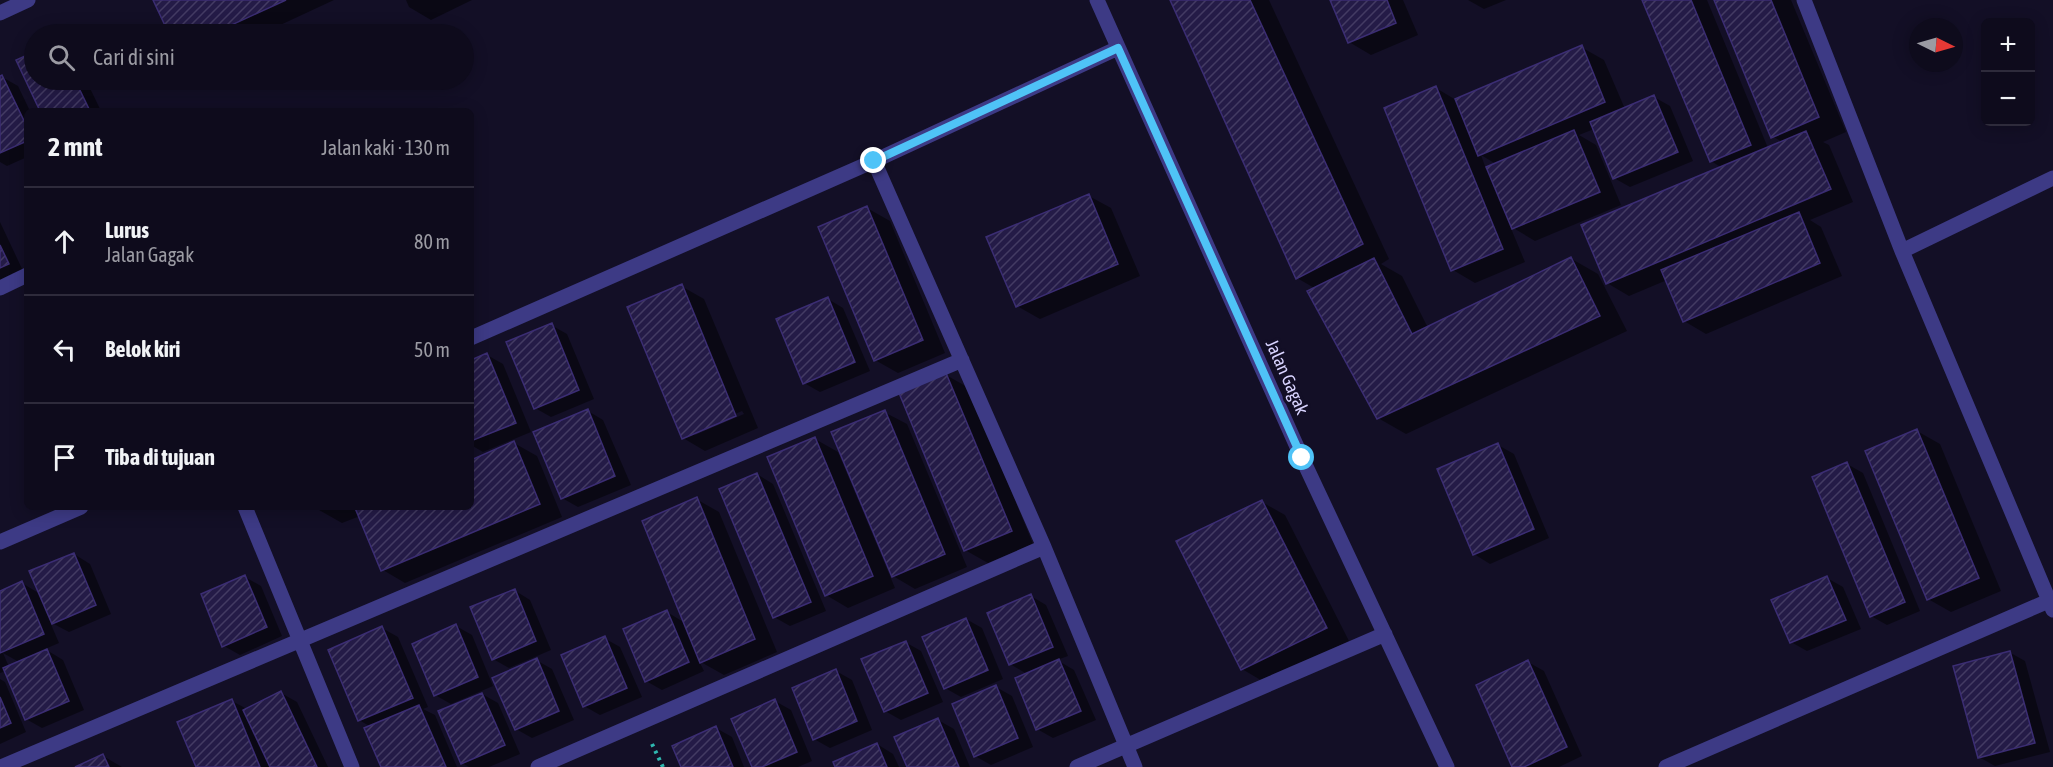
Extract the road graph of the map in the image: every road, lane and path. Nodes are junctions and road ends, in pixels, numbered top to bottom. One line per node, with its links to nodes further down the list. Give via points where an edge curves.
1 (28, 0): 4 (street)
2 (1097, 0): 5 (street, Jalan Gagak)
3 (1804, 0): 8 (street)
4 (0, 13)
5 (1118, 48): 6 (street); 18 (street, Jalan Gagak)
6 (874, 161): 11 (street); 12 (street)
7 (2053, 178): 8 (street)
8 (1902, 251): 17 (street)
9 (24, 276): 10 (street)
10 (0, 288)
11 (474, 337)
12 (962, 360): 16 (street); 19 (street)
13 (74, 510): 15 (street)
14 (246, 510): 19 (street)
15 (0, 542)
16 (1044, 547): 20 (street); 23 (street)
17 (2052, 603): 27 (street)
18 (1385, 634): 20 (street); 26 (street, Jalan Gagak)
19 (300, 640): 21 (street); 22 (street)
20 (1126, 744): 24 (street); 25 (street)
21 (1, 767)
22 (352, 767)
23 (538, 767)
24 (1077, 767)
25 (1135, 767)
26 (1447, 767)
27 (1666, 767)

